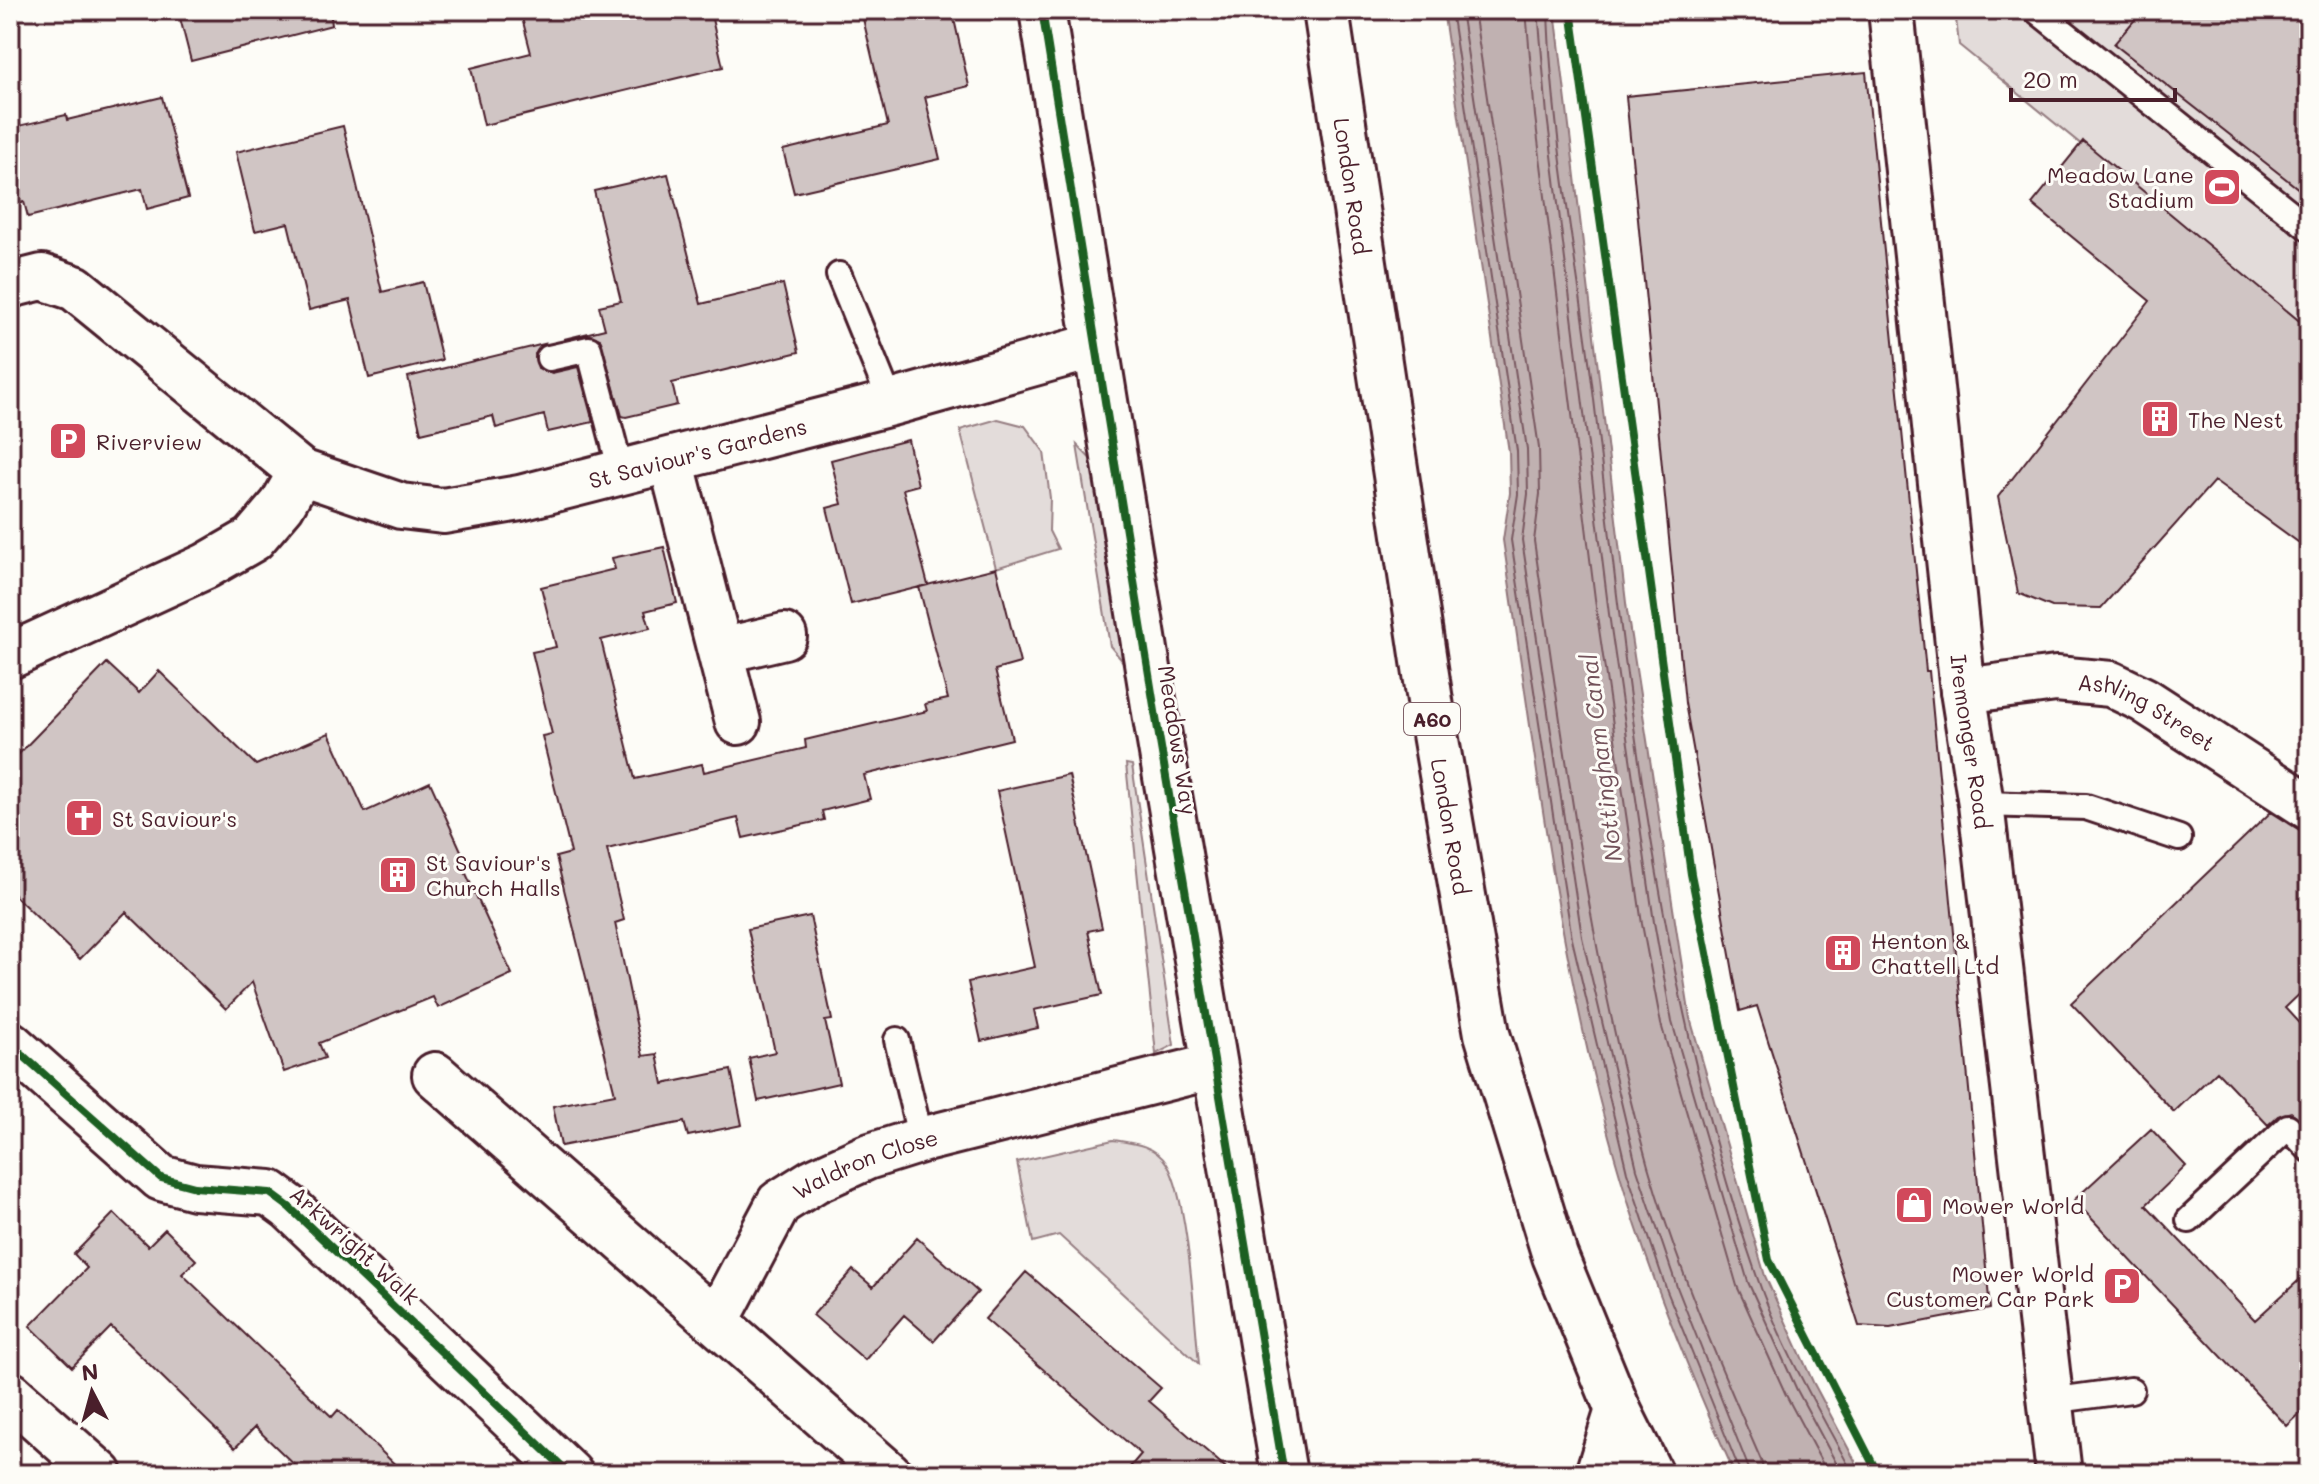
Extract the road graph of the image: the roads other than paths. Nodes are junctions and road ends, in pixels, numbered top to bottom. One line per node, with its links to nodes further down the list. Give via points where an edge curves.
1 (1042, 10): 8 (street, Meadows Way)
2 (1326, 10): 33 (street, London Road / A60, via 1435,734 1487,1034 1555,1256)
3 (1891, 10): 17 (street, Iremonger Road)
4 (2036, 10): 5 (lane)
5 (2309, 228)
6 (839, 275): 10 (lane)
7 (10, 285): 13 (street, St Saviour's Gardens, via 42,277 75,288)
8 (1095, 346): 10 (street, St Saviour's Gardens); 24 (street, Meadows Way)
9 (549, 358): 12 (lane, via 589,349)
10 (891, 403): 11 (street, St Saviour's Gardens)
11 (671, 460): 12 (street, St Saviour's Gardens); 15 (street)
12 (621, 471): 13 (street, St Saviour's Gardens, via 520,498 443,511 401,506)
13 (301, 472): 16 (street, via 253,539)
14 (784, 636): 15 (street)
15 (721, 651): 18 (street)
16 (10, 656)
17 (1963, 691): 19 (street, Ashling Street, via 2056,679 2111,684); 20 (street, Iremonger Road)
18 (738, 722)
19 (2306, 798)
20 (1981, 804): 21 (lane, via 2086,807); 32 (street, Iremonger Road)
21 (2179, 838)
22 (897, 1040): 26 (lane)
23 (10, 1044): 35 (street, Arkwright Walk, via 161,1178 195,1187 270,1193 289,1207)
24 (1214, 1066): 26 (street, Waldron Close); 37 (street, Meadows Way)
25 (435, 1075): 29 (street)
26 (921, 1140): 29 (street, Waldron Close, via 827,1175 779,1203)
27 (2309, 1149): 28 (lane, via 2288,1127)
28 (2189, 1220)
29 (717, 1320): 36 (street)
30 (2131, 1390): 32 (lane)
31 (10, 1394): 34 (street)
32 (2050, 1401): 40 (street, Iremonger Road)
33 (1618, 1410): 38 (street); 39 (street, London Road / A60)
34 (100, 1474)
35 (570, 1474)
36 (889, 1474)
37 (1284, 1474)
38 (1598, 1474)
39 (1650, 1474)
40 (2059, 1474)

